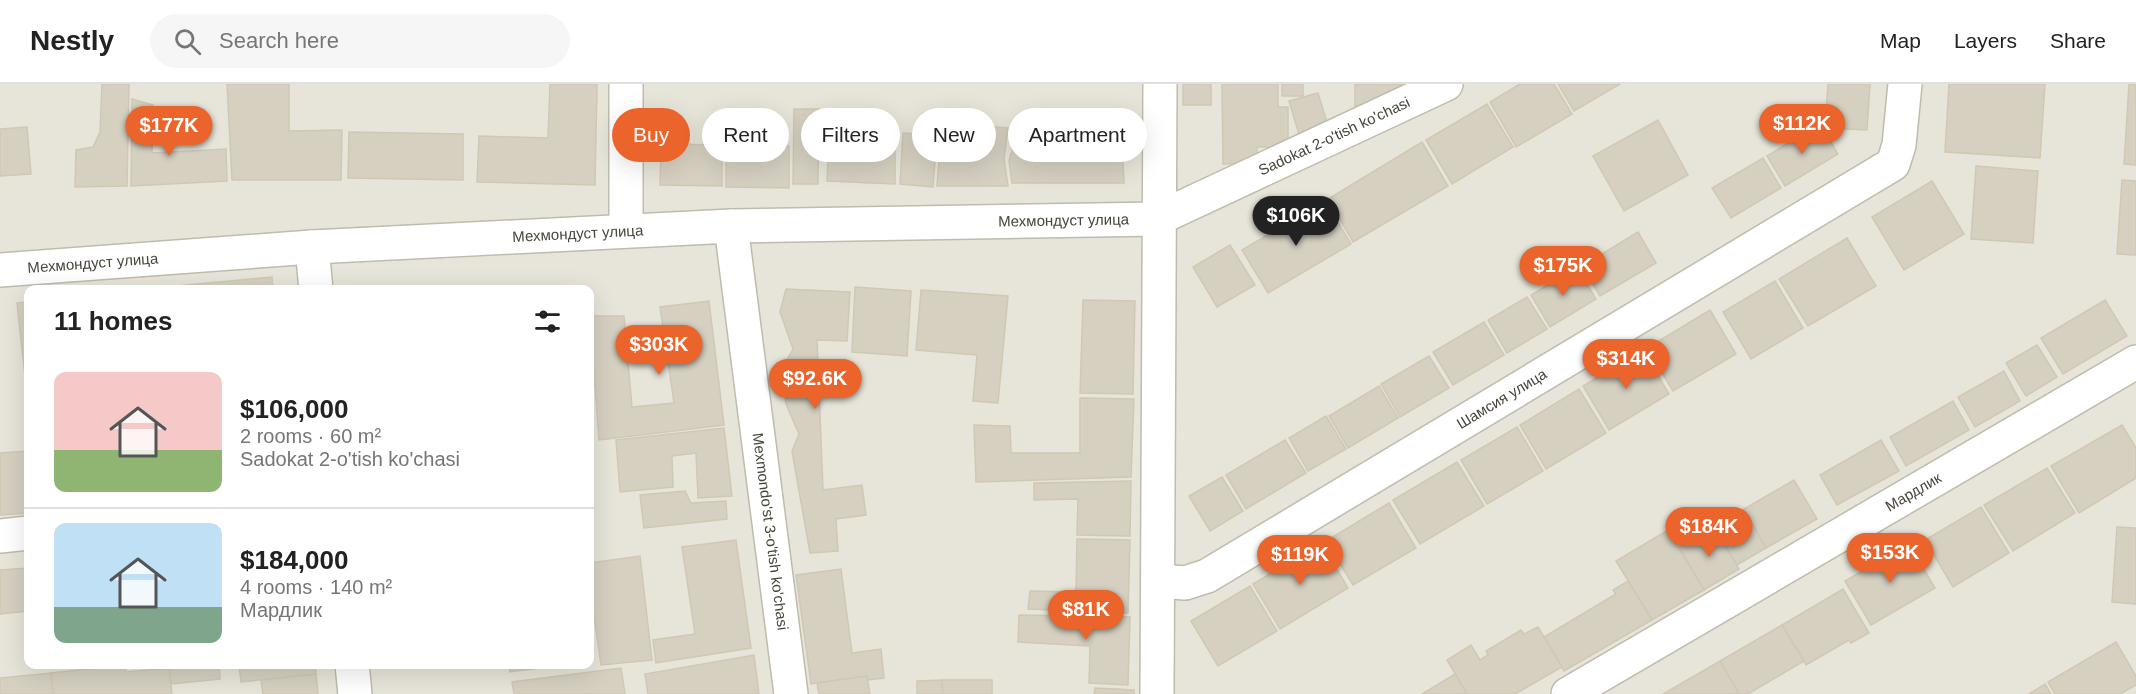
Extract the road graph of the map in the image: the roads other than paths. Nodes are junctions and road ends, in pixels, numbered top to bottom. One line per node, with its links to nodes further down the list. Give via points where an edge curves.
1 (626, 84): 7 (street)
2 (1160, 84): 5 (street)
3 (1446, 84): 5 (street, Sadokat 2-o'tish ko'chasi)
4 (1905, 84): 14 (street, Шамсия улица, via 1899,145 1893,164 1206,576 1185,583)
5 (1157, 219): 6 (street, Мехмондуст улица); 14 (street)
6 (731, 226): 7 (street, Мехмондуст улица); 17 (street, Mexmondo'st 3-o'tish ko'chasi)
7 (626, 231): 8 (street, Мехмондуст улица)
8 (312, 247): 9 (street, Мехмондуст улица); 10 (street)
9 (0, 270)
10 (316, 285)
11 (2136, 362): 19 (street, Мардлик)
12 (24, 533): 13 (street)
13 (0, 536)
14 (1160, 581): 18 (street)
15 (352, 669): 16 (street)
16 (355, 694)
17 (791, 694)
18 (1157, 694)
19 (1568, 694)

